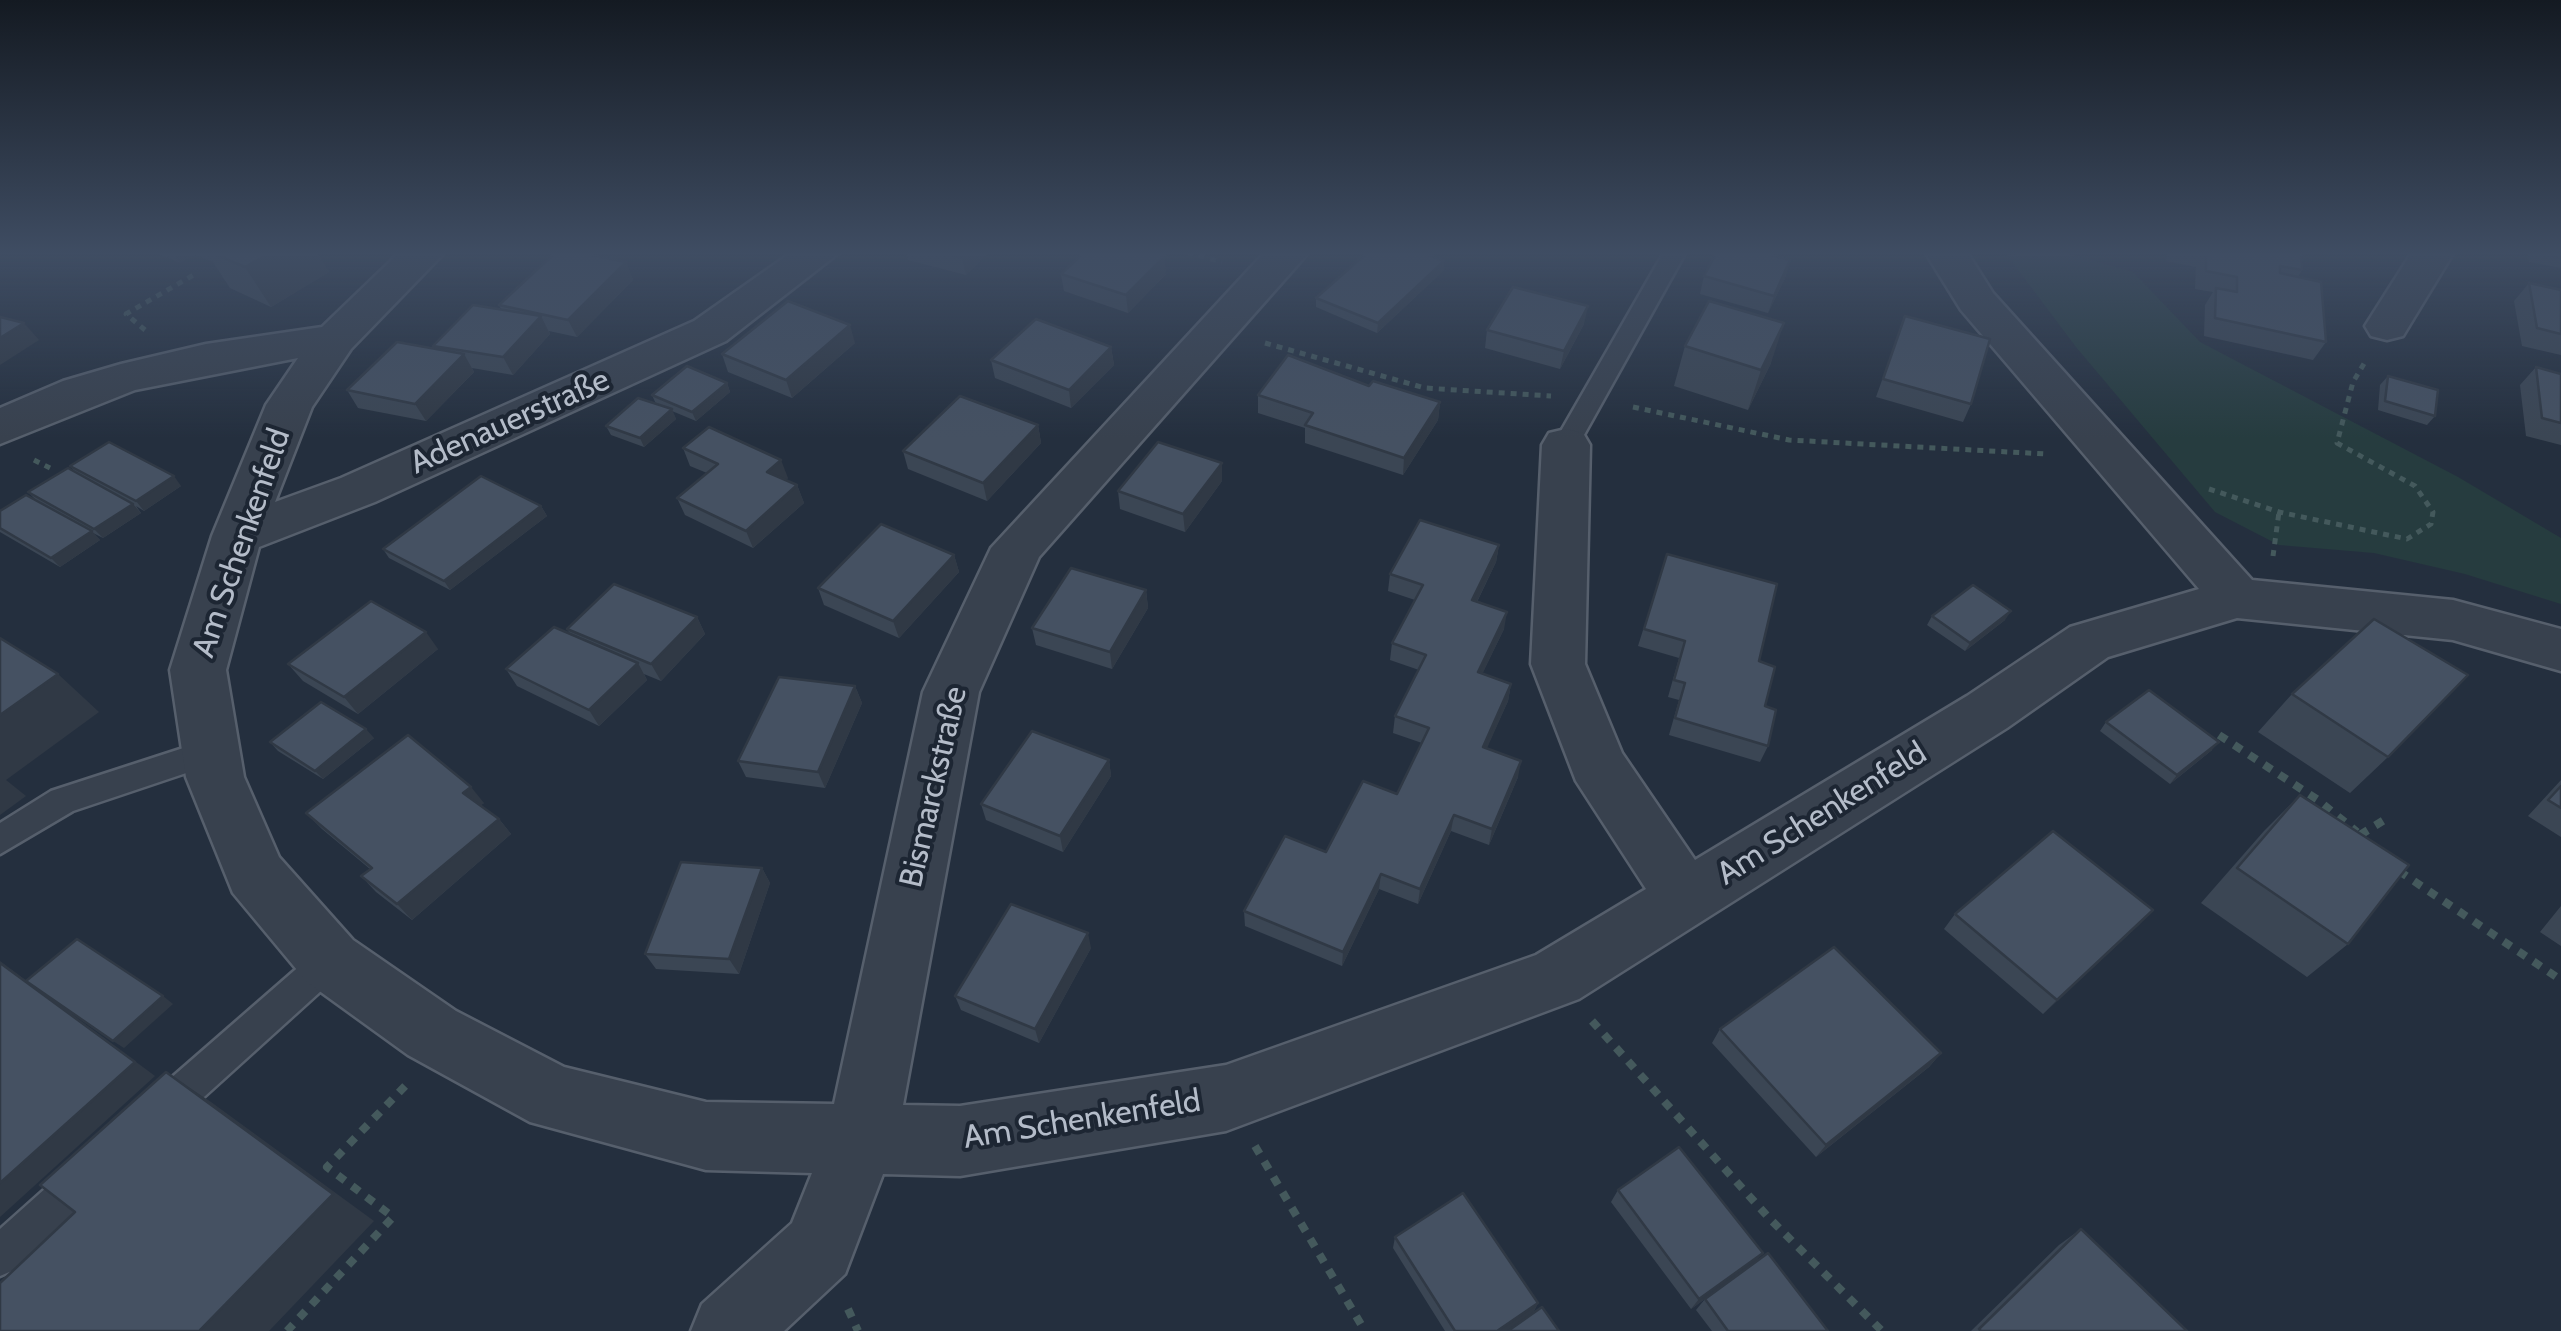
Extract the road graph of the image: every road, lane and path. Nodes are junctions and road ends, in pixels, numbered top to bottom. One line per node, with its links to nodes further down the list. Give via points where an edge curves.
1 (126, 314): 8 (path)
2 (360, 314): 10 (street, Am Schenkenfeld)
3 (733, 314): 18 (street, Adenauerstraße, via 710,331 358,490)
4 (1231, 314): 34 (street, Bismarckstraße, via 1017,548 951,692)
5 (1640, 314): 15 (lane)
6 (1987, 314): 16 (street)
7 (2394, 314): 9 (street)
8 (138, 324)
9 (2386, 326): 17 (path, via 2353,382 2337,443 2415,486 2434,512 2431,524 2407,539 2280,512)
10 (335, 339): 14 (street, via 181,360); 18 (street, Am Schenkenfeld, via 290,405)
11 (1275, 345): 12 (path, via 1425,388)
12 (1512, 394)
13 (1620, 404): 16 (path, via 1789,440)
14 (8, 416)
15 (1566, 445): 28 (street, via 1558,664 1596,764)
16 (2115, 459): 19 (street)
17 (2208, 488)
18 (237, 536): 22 (street, Am Schenkenfeld, via 198,670)
19 (2238, 598): 20 (street, Am Schenkenfeld, via 2453,620); 28 (street, Am Schenkenfeld, via 2089,642)
20 (2561, 650)
21 (2219, 734): 24 (path)
22 (208, 753): 25 (lane, via 62,802); 29 (street, Am Schenkenfeld, via 255,874)
23 (2389, 818): 24 (path)
24 (2360, 836): 26 (path)
25 (0, 840)
26 (2372, 848)
27 (2383, 860): 30 (path)
28 (1686, 898): 32 (street, Am Schenkenfeld, via 1556,978)
29 (330, 961): 34 (street, Am Schenkenfeld, via 432,1033 554,1098 706,1136); 35 (lane)
30 (2561, 980)
31 (1606, 1036): 39 (path, via 1769,1218)
32 (1226, 1098): 34 (street, Am Schenkenfeld, via 960,1141); 38 (path)
33 (380, 1111): 36 (path, via 327,1167 392,1217)
34 (862, 1136): 37 (street, Bismarckstraße, via 819,1248)
35 (0, 1256)
36 (287, 1331)
37 (729, 1331)
38 (1365, 1331)
39 (1882, 1331)

